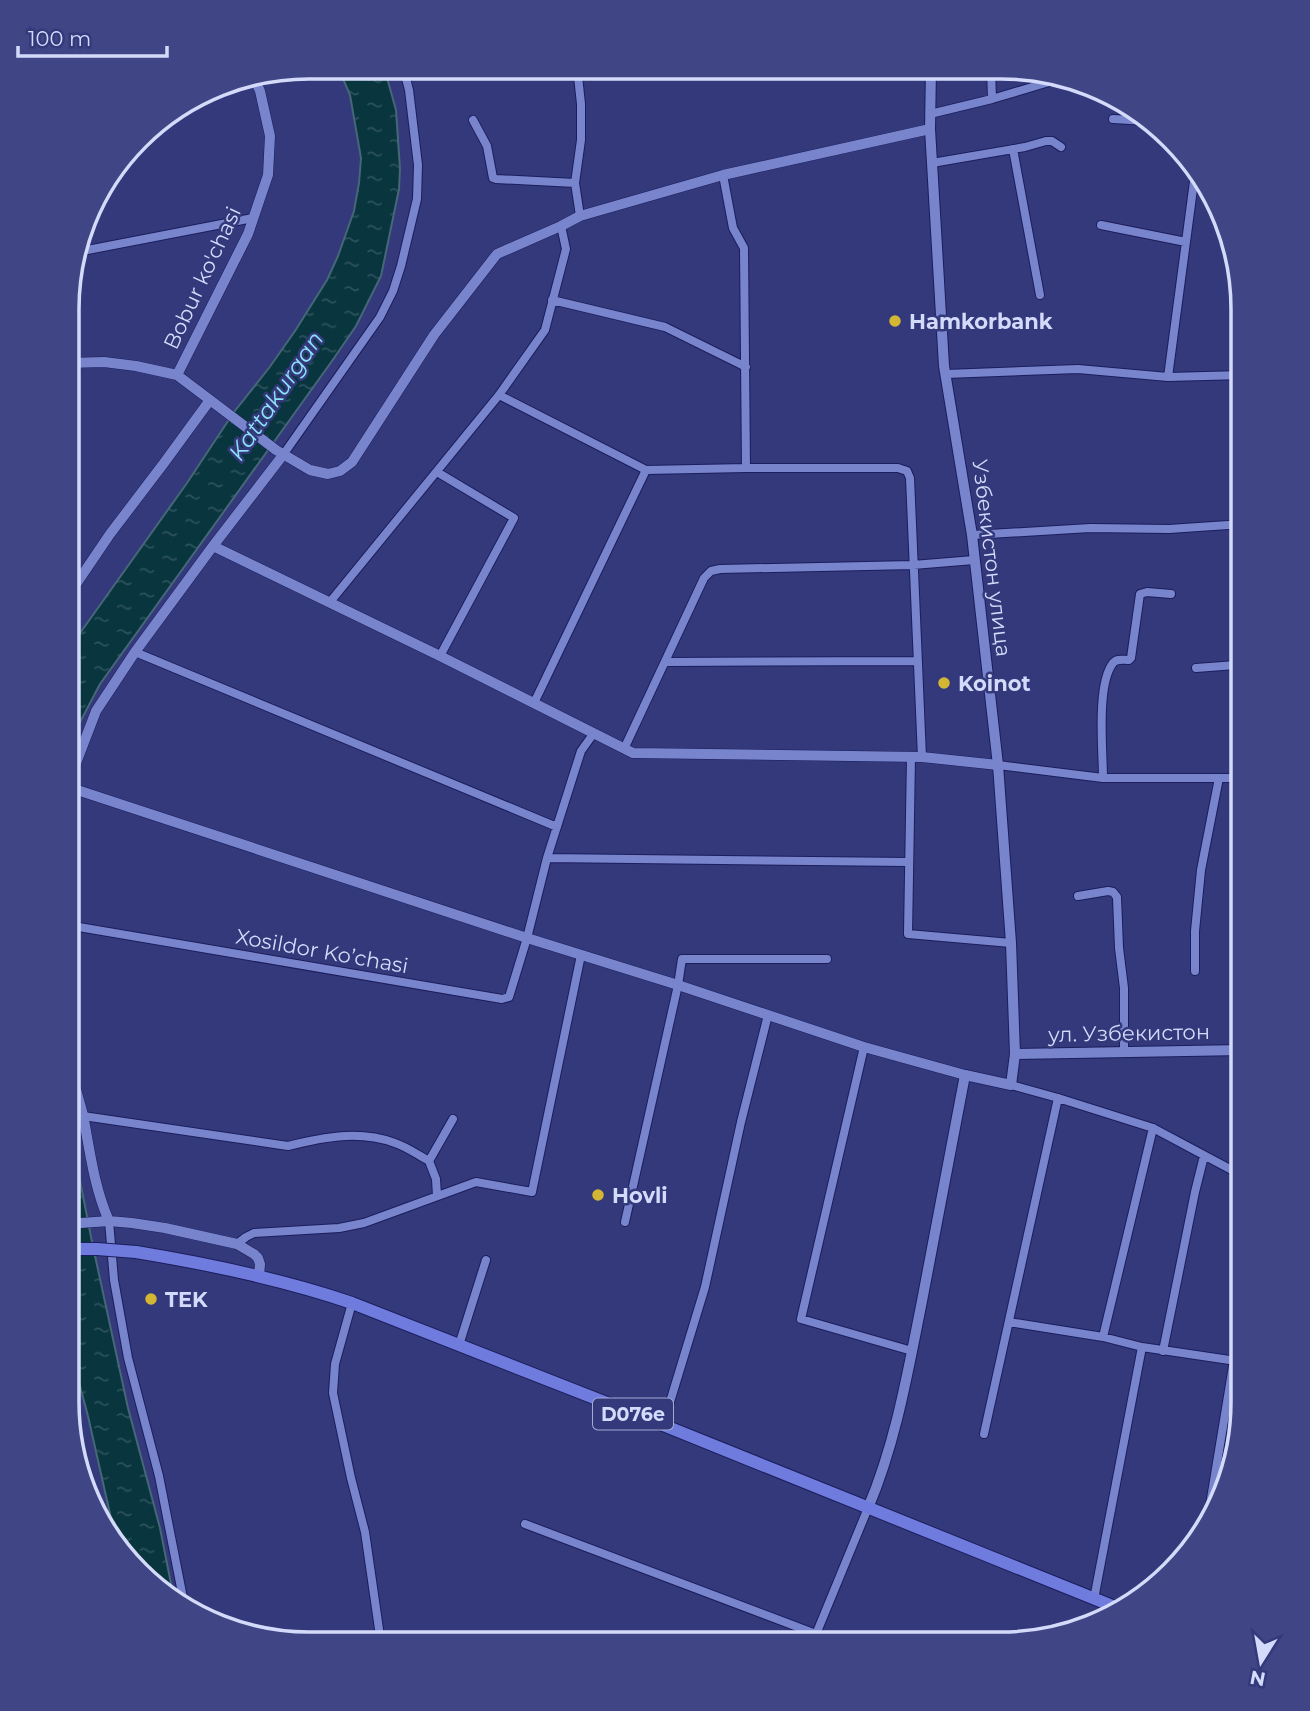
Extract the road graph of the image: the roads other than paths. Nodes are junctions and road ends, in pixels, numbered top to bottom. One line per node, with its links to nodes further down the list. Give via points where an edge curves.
1 (406, 79): 35 (street, via 418,165 417,199 393,291 380,317)
2 (578, 79): 17 (street, via 581,116)
3 (931, 79): 8 (main road, Узбекистон улица)
4 (991, 79): 7 (street)
5 (1044, 84): 7 (street)
6 (257, 85): 20 (street, Bobur ko'chasi, via 270,136 268,175)
7 (992, 99): 8 (street)
8 (930, 114): 12 (main road, Узбекистон улица)
9 (473, 120): 17 (street, via 487,146 492,178)
10 (1113, 120): 11 (street)
11 (1132, 121)
12 (930, 129): 15 (main road, Узбекистон улица); 16 (street)
13 (1061, 147): 14 (street, via 1046,141)
14 (1013, 149): 15 (street); 25 (street)
15 (932, 163): 29 (main road, Узбекистон улица)
16 (723, 175): 19 (street); 28 (street, via 733,228 744,248)
17 (576, 183): 19 (street)
18 (1194, 184): 23 (street)
19 (580, 216): 22 (street)
20 (253, 218): 24 (street); 30 (street, Bobur ko'chasi)
21 (1101, 225): 23 (street)
22 (561, 226): 26 (street, via 566,249); 35 (street, via 497,254 435,335 352,462 328,474 310,470)
23 (1186, 242): 32 (street)
24 (87, 250)
25 (1040, 295)
26 (552, 300): 28 (street, via 665,327); 33 (street, via 544,330)
27 (79, 363): 30 (street, via 136,366)
28 (746, 367): 36 (street)
29 (946, 374): 32 (street, via 1079,369); 40 (main road, Узбекистон улица)
30 (177, 375): 34 (street)
31 (1231, 375): 32 (street)
32 (1168, 377)
33 (499, 395): 37 (street); 38 (street)
34 (209, 400): 35 (street); 44 (street)
35 (280, 452): 41 (street)
36 (746, 468): 37 (street); 43 (street, via 907,471)
37 (646, 470): 53 (street)
38 (437, 472): 46 (street); 48 (street, via 514,518)
39 (1231, 525): 40 (street)
40 (972, 535): 42 (main road, Узбекистон улица)
41 (213, 546): 46 (street); 47 (street)
42 (974, 560): 43 (street); 58 (main road, Узбекистон улица)
43 (913, 565): 49 (street); 50 (street, via 711,571)
44 (79, 580)
45 (1171, 594): 59 (street, via 1140,594 1132,654 1129,660 1114,662 1106,679)
46 (330, 602): 48 (street)
47 (135, 652): 56 (street, via 96,711); 63 (street)
48 (440, 656): 53 (street)
49 (917, 661): 50 (street); 57 (street)
50 (664, 663): 55 (street)
51 (1231, 665): 52 (street)
52 (1196, 668)
53 (534, 703): 54 (street)
54 (594, 733): 55 (street); 63 (street, via 581,751)
55 (624, 749): 57 (street, via 633,753)
56 (79, 756)
57 (917, 757): 58 (street); 65 (street)
58 (998, 765): 59 (street); 69 (main road, Узбекистон улица)
59 (1103, 778): 60 (street)
60 (1219, 778): 61 (street); 72 (street, via 1201,870)
61 (1231, 778)
62 (79, 789): 68 (street)
63 (557, 827): 64 (street)
64 (547, 858): 65 (street); 68 (street)
65 (908, 862): 69 (street, via 908,934)
66 (1078, 896): 77 (street, via 1108,891 1117,897)
67 (79, 927): 68 (street, Xosildor Ko’chasi, via 502,999 509,997)
68 (527, 938): 70 (street)
69 (1011, 943): 78 (main road, Узбекистон улица)
70 (582, 955): 73 (street); 89 (street, via 532,1192 476,1182)
71 (827, 959): 73 (street, via 682,959)
72 (1195, 971)
73 (678, 985): 74 (street); 91 (street)
74 (768, 1015): 75 (street); 106 (street, via 705,1287)
75 (864, 1046): 79 (street); 103 (street, via 801,1320)
76 (1231, 1049): 77 (main road, ул. Узбекистон)
77 (1124, 1052): 78 (main road, ул. Узбекистон)
78 (1015, 1054): 80 (main road, Узбекистон улица)
79 (965, 1075): 80 (main road); 103 (main road)
80 (1011, 1086): 81 (street)
81 (1058, 1098): 85 (street); 98 (street)
82 (79, 1101): 83 (street)
83 (83, 1116): 87 (street, via 288,1146 317,1138 364,1136 396,1143); 90 (street)
84 (453, 1119): 87 (street)
85 (1153, 1128): 86 (street); 99 (street)
86 (1204, 1156): 88 (street); 102 (street)
87 (429, 1161): 89 (street)
88 (1231, 1170)
89 (437, 1196): 93 (street, via 364,1223 254,1233)
90 (104, 1221): 92 (street); 93 (street); 111 (street, via 128,1358)
91 (625, 1222)
92 (79, 1223)
93 (237, 1244): 96 (street, via 258,1258)
94 (79, 1249): 96 (main road, D076e, bridge, via 136,1252)
95 (486, 1261): 100 (street)
96 (259, 1276): 97 (main road, D076e)
97 (352, 1303): 100 (main road, D076e); 114 (street, via 335,1364 333,1393 365,1532)
98 (1009, 1322): 99 (street); 107 (street)
99 (1103, 1337): 101 (street)
100 (458, 1345): 106 (main road, D076e)
101 (1142, 1347): 102 (street); 112 (street)
102 (1163, 1350): 104 (street)
103 (912, 1351): 109 (main road, via 882,1477)
104 (1231, 1360)
105 (1231, 1398): 108 (street)
106 (663, 1425): 109 (main road, D076e)
107 (984, 1434)
108 (1214, 1489)
109 (868, 1508): 112 (main road, D076e); 116 (street)
110 (525, 1524): 115 (street)
111 (183, 1594)
112 (1094, 1599): 113 (main road, D076e)
113 (1109, 1605)
114 (379, 1632)
115 (811, 1632)
116 (817, 1632)

